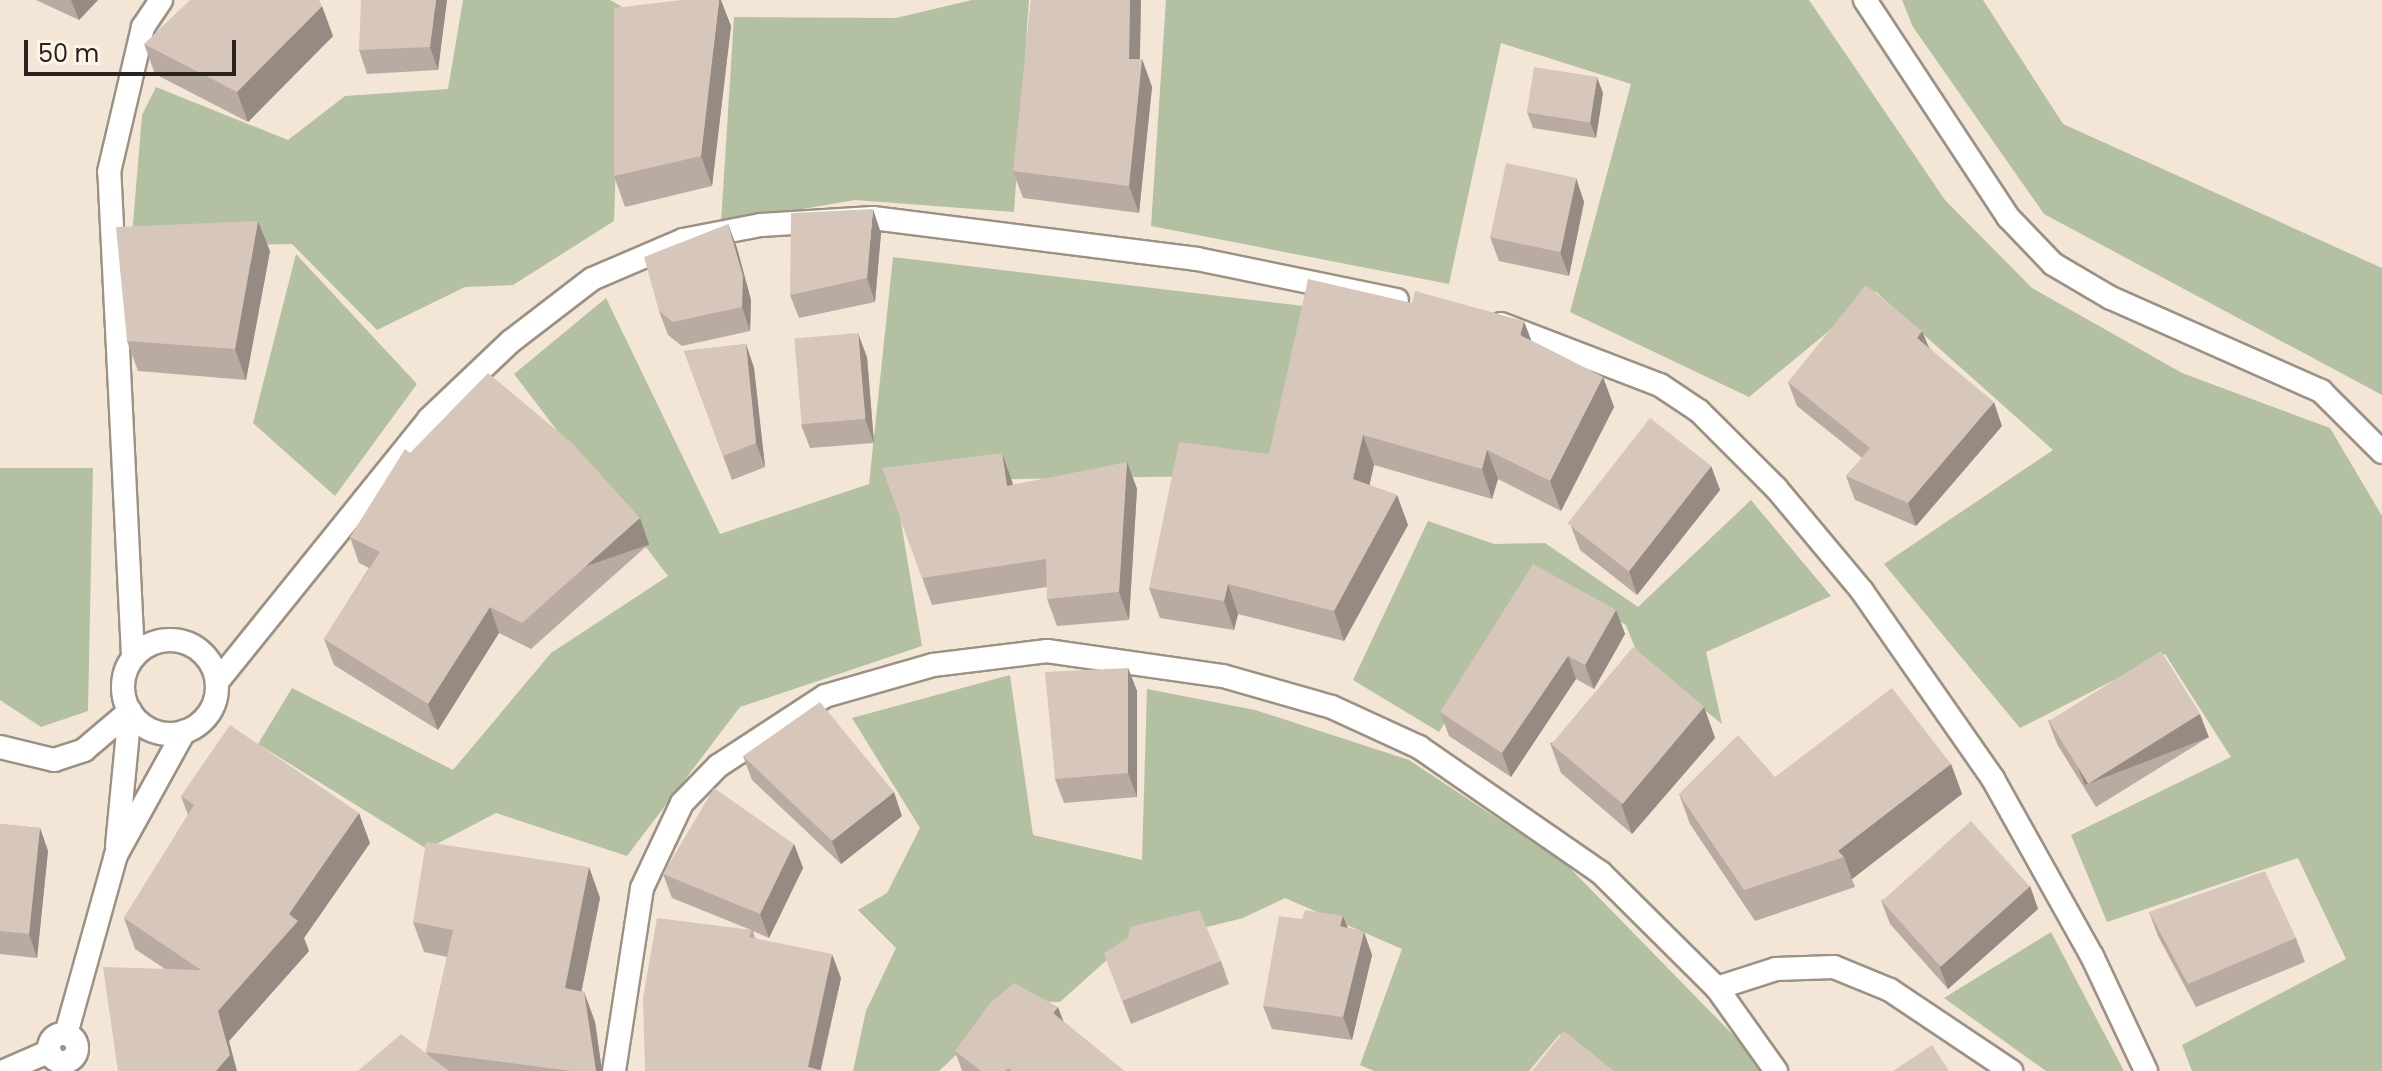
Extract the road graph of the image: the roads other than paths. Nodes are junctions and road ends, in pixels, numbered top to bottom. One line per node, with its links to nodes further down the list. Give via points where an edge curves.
1 (161, 0): 6 (street, via 143,27 109,172)
2 (1865, 0): 5 (street, via 2008,217 2053,264 2111,298 2321,391)
3 (1426, 306): 7 (street, via 1197,259 873,218 761,225 683,240 592,279 490,361 429,419)
4 (1471, 317): 18 (street, via 1531,332 1660,385 1699,411 1776,488 1862,591 1993,779 2085,942)
5 (2382, 452)
6 (133, 656): 7 (street, via 160,641 191,645); 8 (street, via 124,683)
7 (217, 682): 9 (street, via 210,713)
8 (130, 711): 9 (street, via 152,731); 10 (street, via 84,750 54,760); 11 (street)
9 (184, 732): 11 (street)
10 (0, 747)
11 (116, 855): 13 (street, via 66,1034 53,1039)
12 (1717, 988): 15 (street, via 1601,873 1419,747 1332,707 1223,676 1047,651 933,665 825,696 718,766 682,803 642,888); 16 (street); 17 (street, via 1776,969 1834,967 1890,990)
13 (67, 1060): 14 (street)
14 (4, 1071)
15 (614, 1071)
16 (1776, 1071)
17 (2011, 1071)
18 (2146, 1071)

